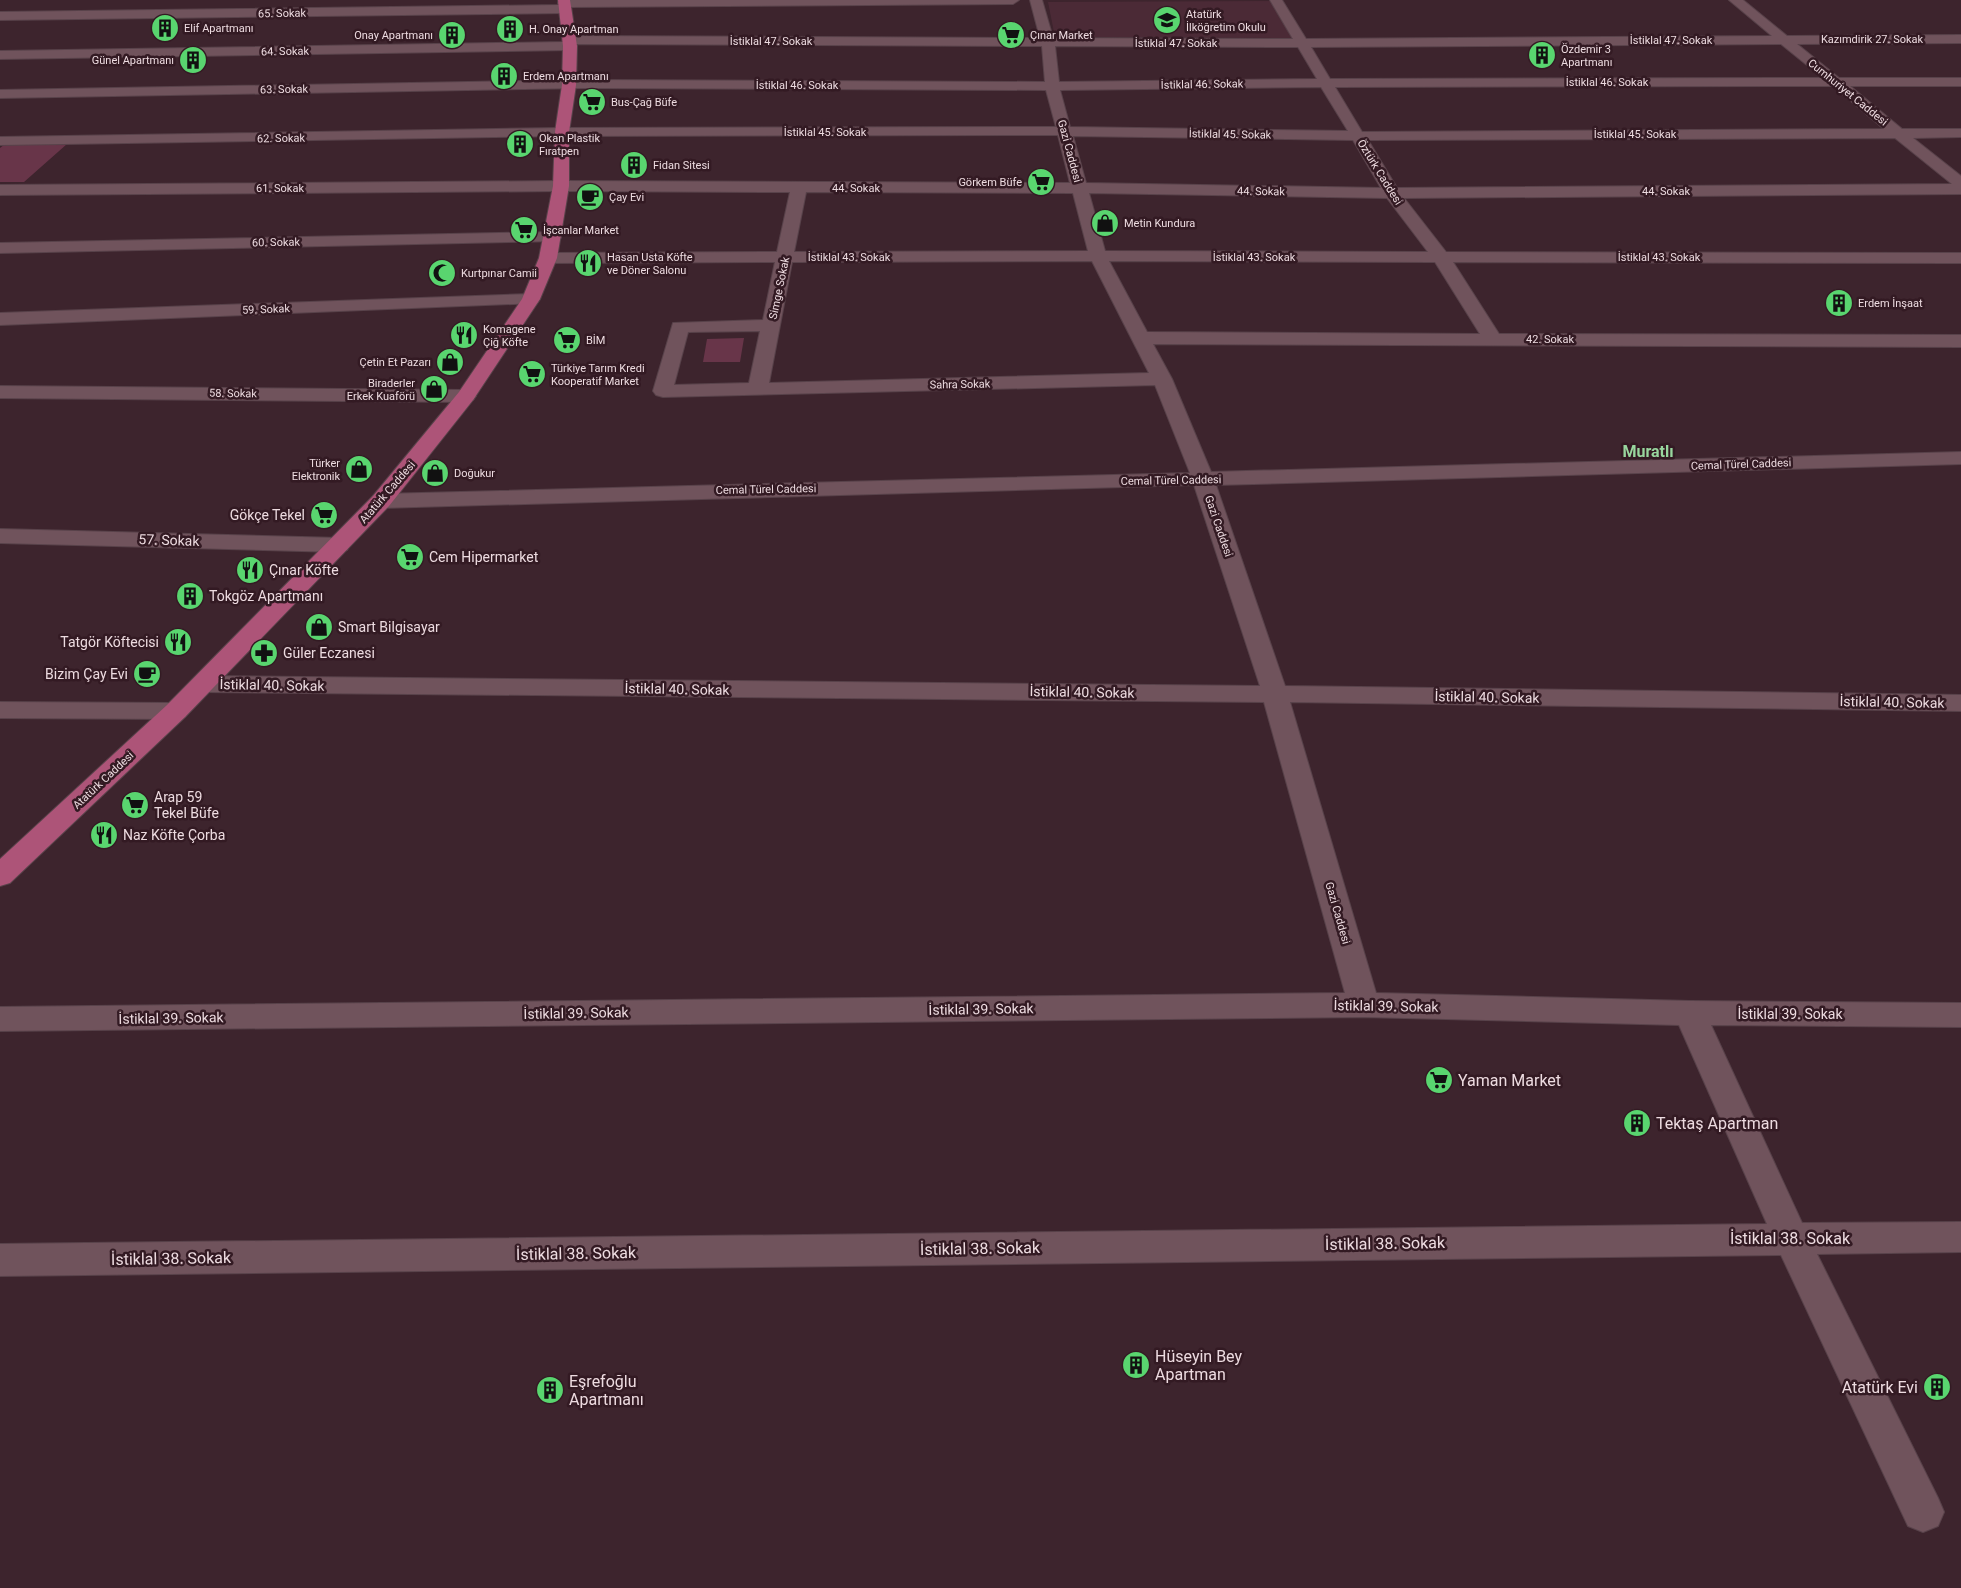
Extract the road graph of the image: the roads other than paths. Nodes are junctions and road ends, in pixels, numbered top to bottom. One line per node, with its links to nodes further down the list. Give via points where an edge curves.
1 (86, 0): 7 (street)
2 (1014, 0): 6 (street, 65. Sokak)
3 (1036, 0): 12 (street, Gazi Caddesi)
4 (1276, 0): 13 (street, Öztürk Caddesi)
5 (1735, 0): 9 (street, Cumhuriyet Caddesi)
6 (564, 4): 7 (street, 65. Sokak); 11 (main road, Atatürk Caddesi)
7 (66, 15): 8 (street, 65. Sokak)
8 (0, 16)
9 (1783, 39): 10 (street, Kazımdirik 27. Sokak); 13 (street, İstiklal 47. Sokak); 15 (street, Cumhuriyet Caddesi)
10 (1961, 39)
11 (569, 43): 12 (street, İstiklal 47. Sokak); 14 (street, 64. Sokak); 18 (main road, Atatürk Caddesi)
12 (1048, 43): 13 (street, İstiklal 47. Sokak); 19 (street, Gazi Caddesi)
13 (1302, 43): 17 (street, Öztürk Caddesi)
14 (0, 55)
15 (1836, 82): 16 (street, İstiklal 46. Sokak); 17 (street, İstiklal 46. Sokak); 23 (street, Cumhuriyet Caddesi)
16 (1961, 82)
17 (1326, 83): 19 (street, İstiklal 46. Sokak); 25 (street, Öztürk Caddesi)
18 (569, 85): 19 (street, İstiklal 46. Sokak); 20 (street, 63. Sokak); 22 (main road, Atatürk Caddesi)
19 (1052, 86): 21 (street, Gazi Caddesi)
20 (0, 94)
21 (1064, 131): 22 (street, İstiklal 45. Sokak); 25 (street, İstiklal 45. Sokak); 30 (street, Gazi Caddesi)
22 (562, 132): 26 (street, 62. Sokak); 28 (main road, Atatürk Caddesi)
23 (1898, 133): 24 (street, İstiklal 45. Sokak); 25 (street, İstiklal 45. Sokak); 27 (street, Cumhuriyet Caddesi)
24 (1961, 133)
25 (1357, 136): 33 (street, Öztürk Caddesi)
26 (0, 141)
27 (1961, 184)
28 (561, 186): 29 (street, 44. Sokak); 32 (street, 61. Sokak); 34 (main road, Atatürk Caddesi)
29 (799, 188): 30 (street, 44. Sokak); 39 (street, Simge Sokak)
30 (1080, 188): 33 (street, 44. Sokak); 36 (street, Gazi Caddesi)
31 (1961, 189): 33 (street, 44. Sokak)
32 (0, 190)
33 (1392, 194): 37 (street, Öztürk Caddesi)
34 (552, 237): 35 (street, 60. Sokak); 38 (main road, Atatürk Caddesi)
35 (0, 248)
36 (1098, 256): 37 (street, İstiklal 43. Sokak); 39 (street, İstiklal 43. Sokak); 44 (street, Gazi Caddesi)
37 (1441, 257): 40 (street, İstiklal 43. Sokak); 45 (street, Öztürk Caddesi)
38 (548, 258): 39 (street, İstiklal 43. Sokak); 41 (main road, Atatürk Caddesi)
39 (786, 258): 43 (street, Simge Sokak)
40 (1961, 258)
41 (531, 299): 42 (street, 59. Sokak); 50 (main road, Atatürk Caddesi)
42 (0, 319)
43 (771, 326): 48 (street, Simge Sokak); 48 (street, Sahra Sokak, via 680,327 663,391)
44 (1139, 338): 45 (street, 42. Sokak); 47 (street, Gazi Caddesi)
45 (1493, 339): 46 (street, 42. Sokak)
46 (1961, 341)
47 (1162, 379): 48 (street, Sahra Sokak); 52 (street, Gazi Caddesi)
48 (758, 388)
49 (0, 392): 50 (street, 58. Sokak)
50 (466, 396): 53 (main road, Atatürk Caddesi)
51 (1961, 458): 52 (street, Cemal Türel Caddesi)
52 (1203, 479): 53 (street, Cemal Türel Caddesi); 57 (street, Gazi Caddesi)
53 (381, 501): 55 (main road, Atatürk Caddesi)
54 (0, 536): 55 (street, 57. Sokak)
55 (339, 545): 56 (main road, Atatürk Caddesi)
56 (203, 684): 57 (street, İstiklal 40. Sokak); 60 (main road, Atatürk Caddesi)
57 (1275, 694): 58 (street, İstiklal 40. Sokak); 62 (street, Gazi Caddesi)
58 (1961, 703)
59 (0, 710): 60 (street)
60 (176, 711): 61 (main road, Atatürk Caddesi)
61 (0, 876)
62 (1364, 1005): 63 (street, İstiklal 39. Sokak); 65 (street, İstiklal 39. Sokak)
63 (1690, 1014): 64 (street, İstiklal 39. Sokak); 67 (street)
64 (1961, 1015)
65 (0, 1019)
66 (1961, 1237): 67 (street, İstiklal 38. Sokak)
67 (1791, 1238): 68 (street, İstiklal 38. Sokak); 69 (street)
68 (0, 1260)
69 (1923, 1512)

